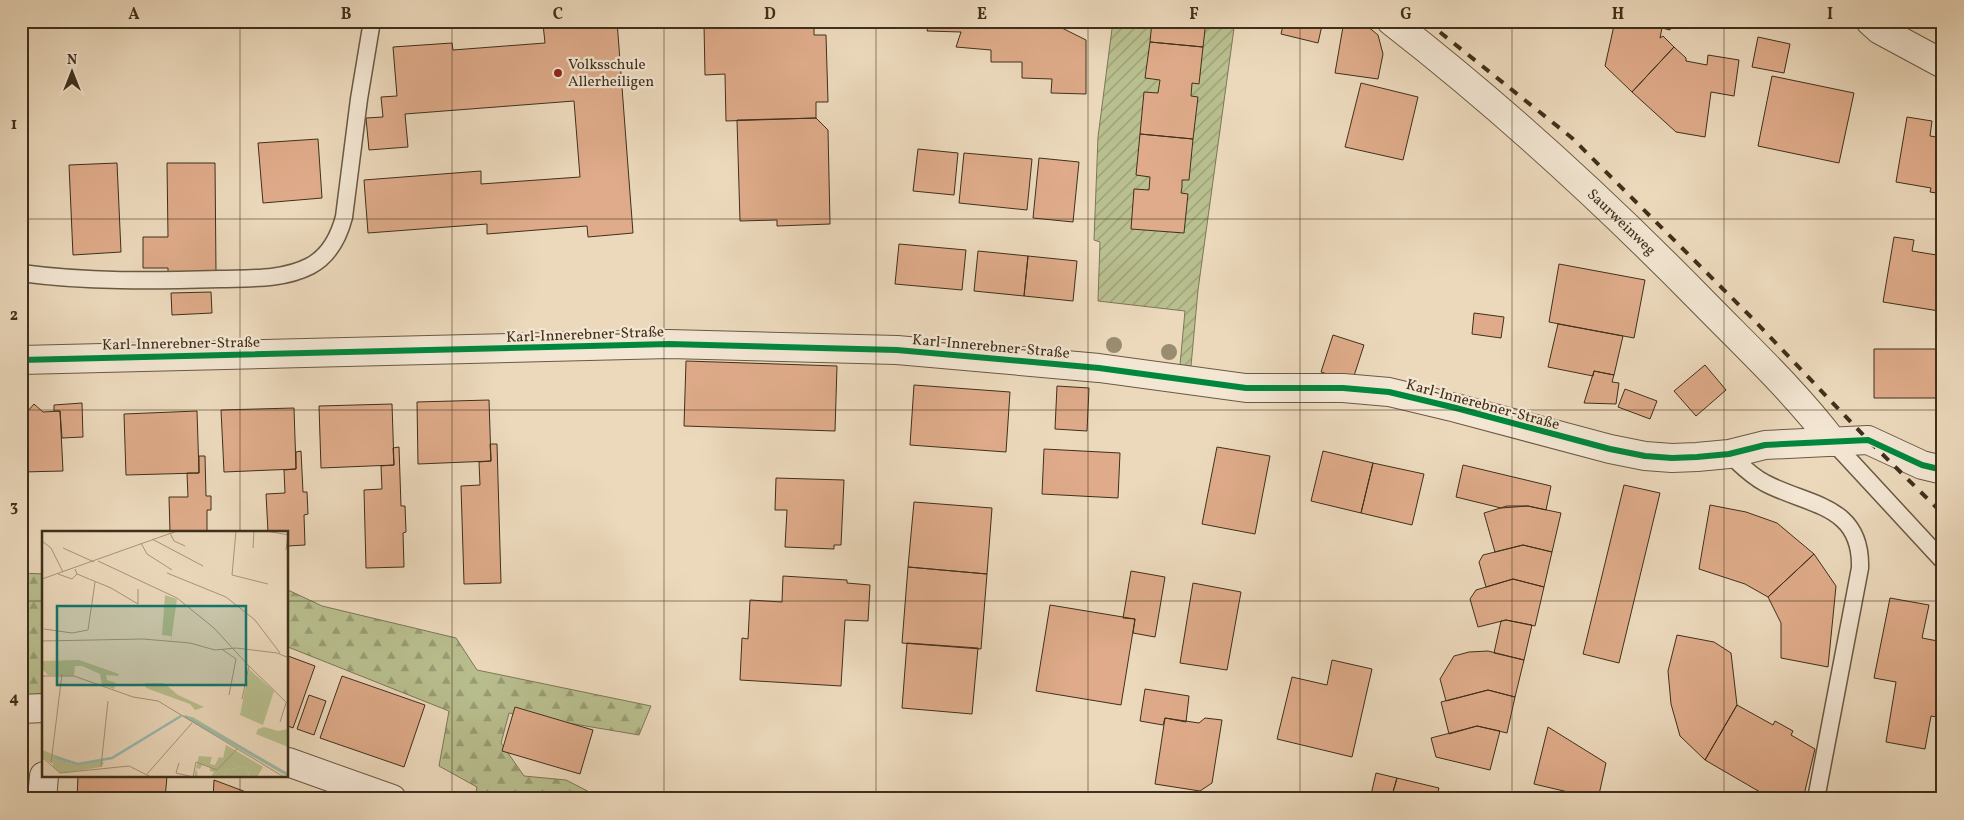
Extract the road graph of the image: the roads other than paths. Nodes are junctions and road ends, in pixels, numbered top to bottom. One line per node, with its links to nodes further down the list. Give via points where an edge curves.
1 (372, 21): 5 (lane, via 344,217 340,232 324,256 296,272 274,277 157,281)
2 (1391, 21): 7 (street, Saurweinweg, via 1533,138 1637,234 1797,398)
3 (1870, 21): 4 (street, via 1880,30)
4 (1943, 64)
5 (21, 273)
6 (21, 360): 8 (street, Karl-Innerebner-Straße, via 669,344 897,350 1100,368 1246,388 1374,390 1422,399 1576,441 1645,456 1672,458)
7 (1833, 442): 8 (street, Karl-Innerebner-Straße, via 1765,445); 9 (street, Karl-Innerebner-Straße, via 1868,440 1922,465); 10 (lane)
8 (1729, 454): 17 (lane, via 1766,484 1837,513 1858,545 1860,568)
9 (1943, 470)
10 (1943, 561)
11 (42, 708): 12 (street)
12 (21, 709)
13 (289, 762): 16 (street)
14 (44, 778): 15 (street)
15 (42, 799)
16 (392, 799)
17 (1816, 799)

